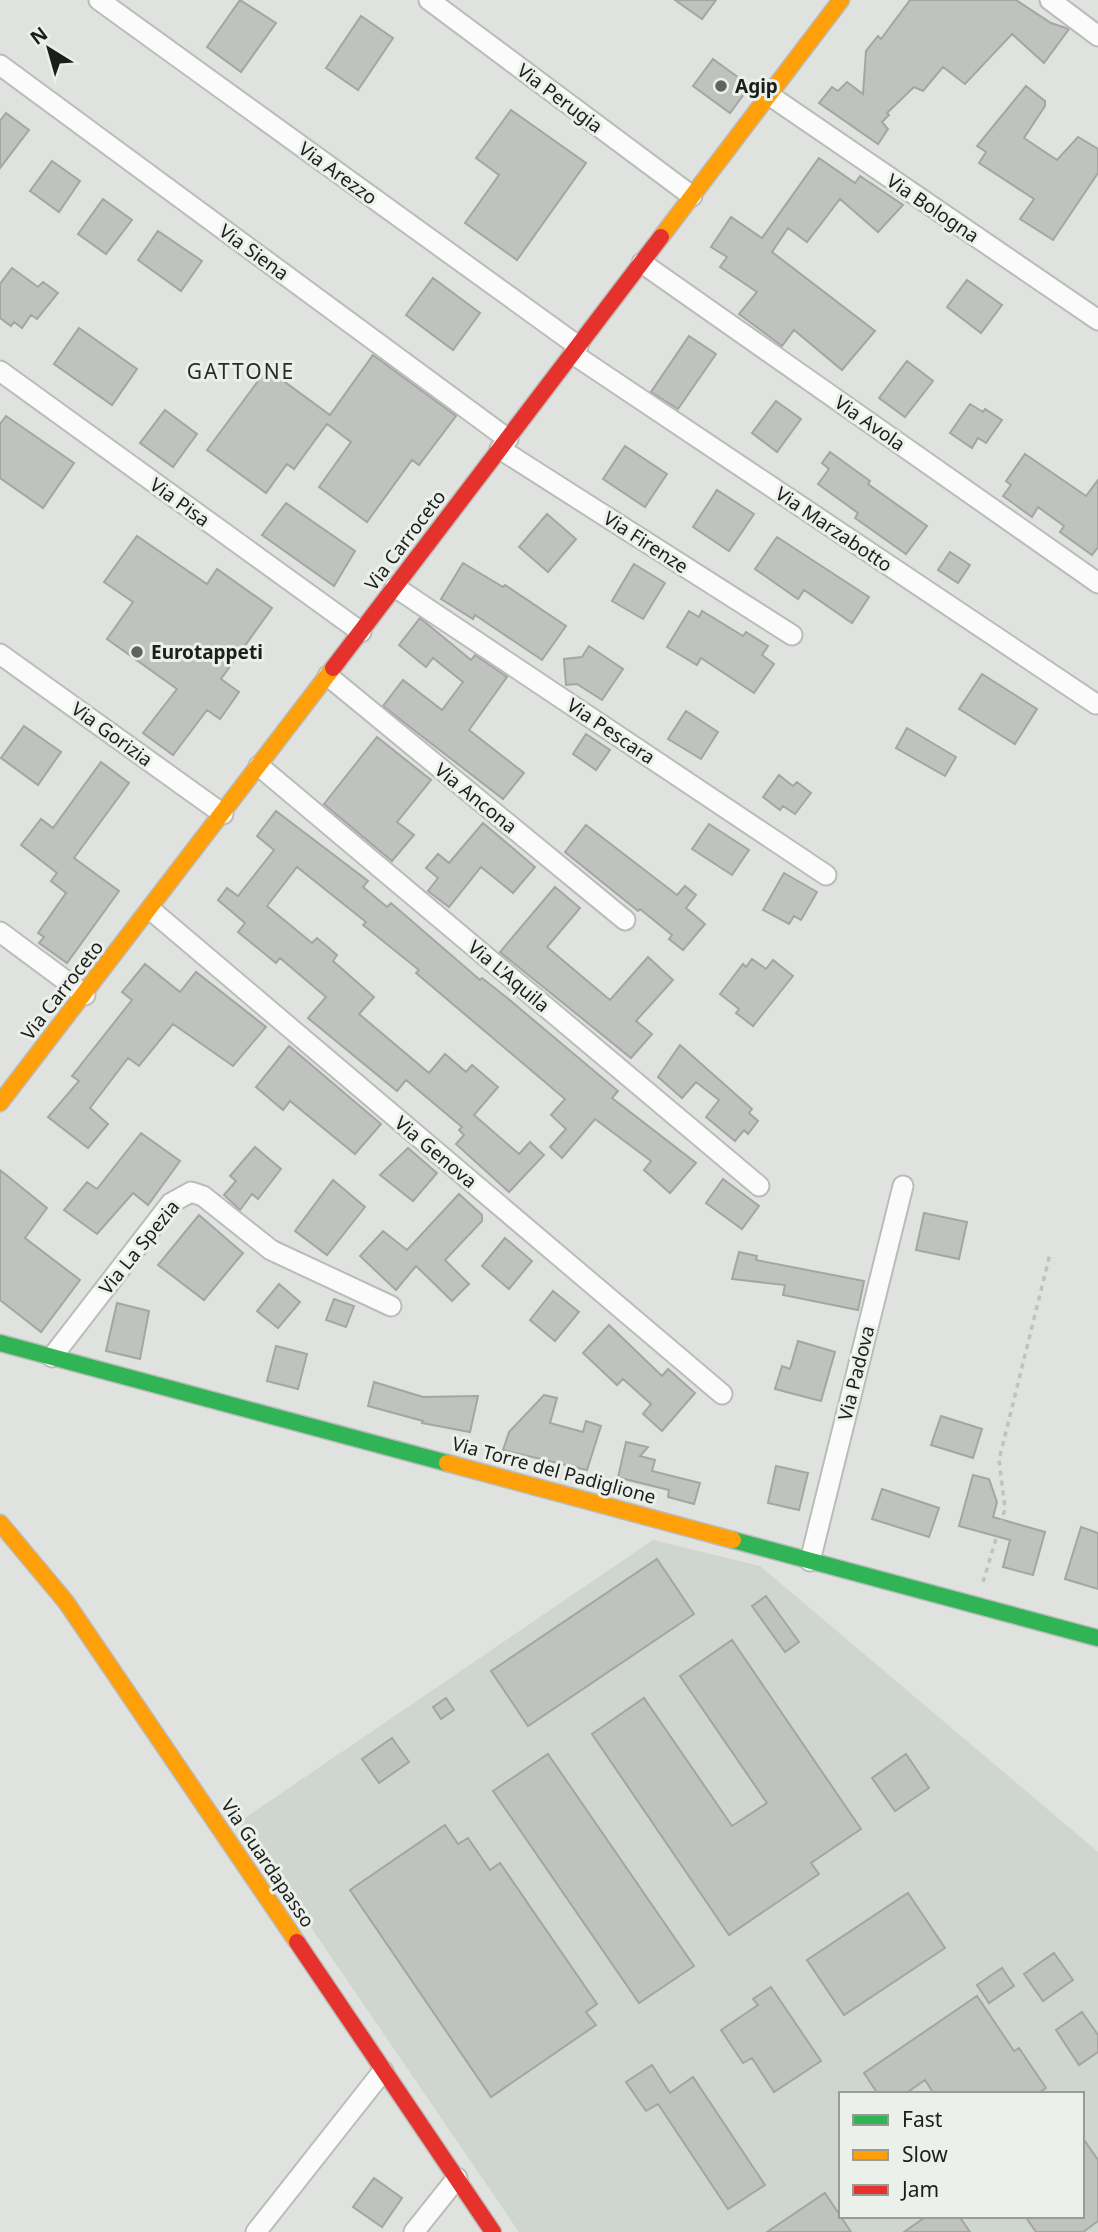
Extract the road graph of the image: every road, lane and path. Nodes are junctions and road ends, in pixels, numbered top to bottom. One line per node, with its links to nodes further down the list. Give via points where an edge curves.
1 (99, 0): 11 (street, Via Arezzo)
2 (429, 0): 8 (street, Via Perugia)
3 (841, 0): 7 (street, Via Carroceto)
4 (1050, 0): 5 (street)
5 (1098, 36)
6 (0, 65): 13 (street, Via Siena)
7 (769, 95): 8 (street, Via Carroceto); 10 (street, Via Bologna)
8 (692, 196): 9 (street, Via Carroceto)
9 (642, 263): 11 (street, Via Carroceto); 14 (street, Via Avola)
10 (1098, 320)
11 (575, 350): 13 (street, Via Carroceto); 20 (street, Via Marzabotto)
12 (0, 371): 16 (street, Via Pisa)
13 (504, 444): 15 (street, Via Carroceto); 17 (street, Via Firenze)
14 (1098, 583)
15 (396, 587): 16 (street, Via Carroceto); 23 (street, Via Pescara)
16 (361, 632): 19 (street, Via Carroceto)
17 (792, 635)
18 (0, 654): 22 (street, Via Gorizia)
19 (328, 676): 21 (street, Via Carroceto); 25 (street, Via Ancona)
20 (1096, 704)
21 (259, 766): 22 (street, Via Carroceto); 29 (street, Via L'Aquila)
22 (223, 814): 24 (street, Via Carroceto)
23 (826, 874)
24 (151, 910): 27 (street, Via Carroceto); 35 (street, Via Genova)
25 (625, 920)
26 (0, 932): 27 (street)
27 (85, 995): 28 (street, Via Carroceto)
28 (0, 1103)
29 (759, 1186)
30 (903, 1186): 37 (street, Via Padova)
31 (1050, 1254): 38 (path, via 999,1460 1005,1509)
32 (391, 1306): 34 (street, Via La Spezia, via 271,1250 203,1196 191,1192 172,1203)
33 (0, 1343): 34 (street, Via Torre del Padiglione)
34 (52, 1357): 37 (street, Via Torre del Padiglione)
35 (722, 1394)
36 (0, 1523): 40 (street, Via Guardapasso, via 66,1602)
37 (810, 1561): 38 (street, Via Torre del Padiglione)
38 (977, 1606): 39 (street, Via Torre del Padiglione)
39 (1098, 1638)
40 (383, 2071): 41 (street, Via Guardapasso); 42 (street)
41 (457, 2178): 43 (street); 44 (street, Via Guardapasso)
42 (256, 2232)
43 (414, 2232)
44 (493, 2232)

